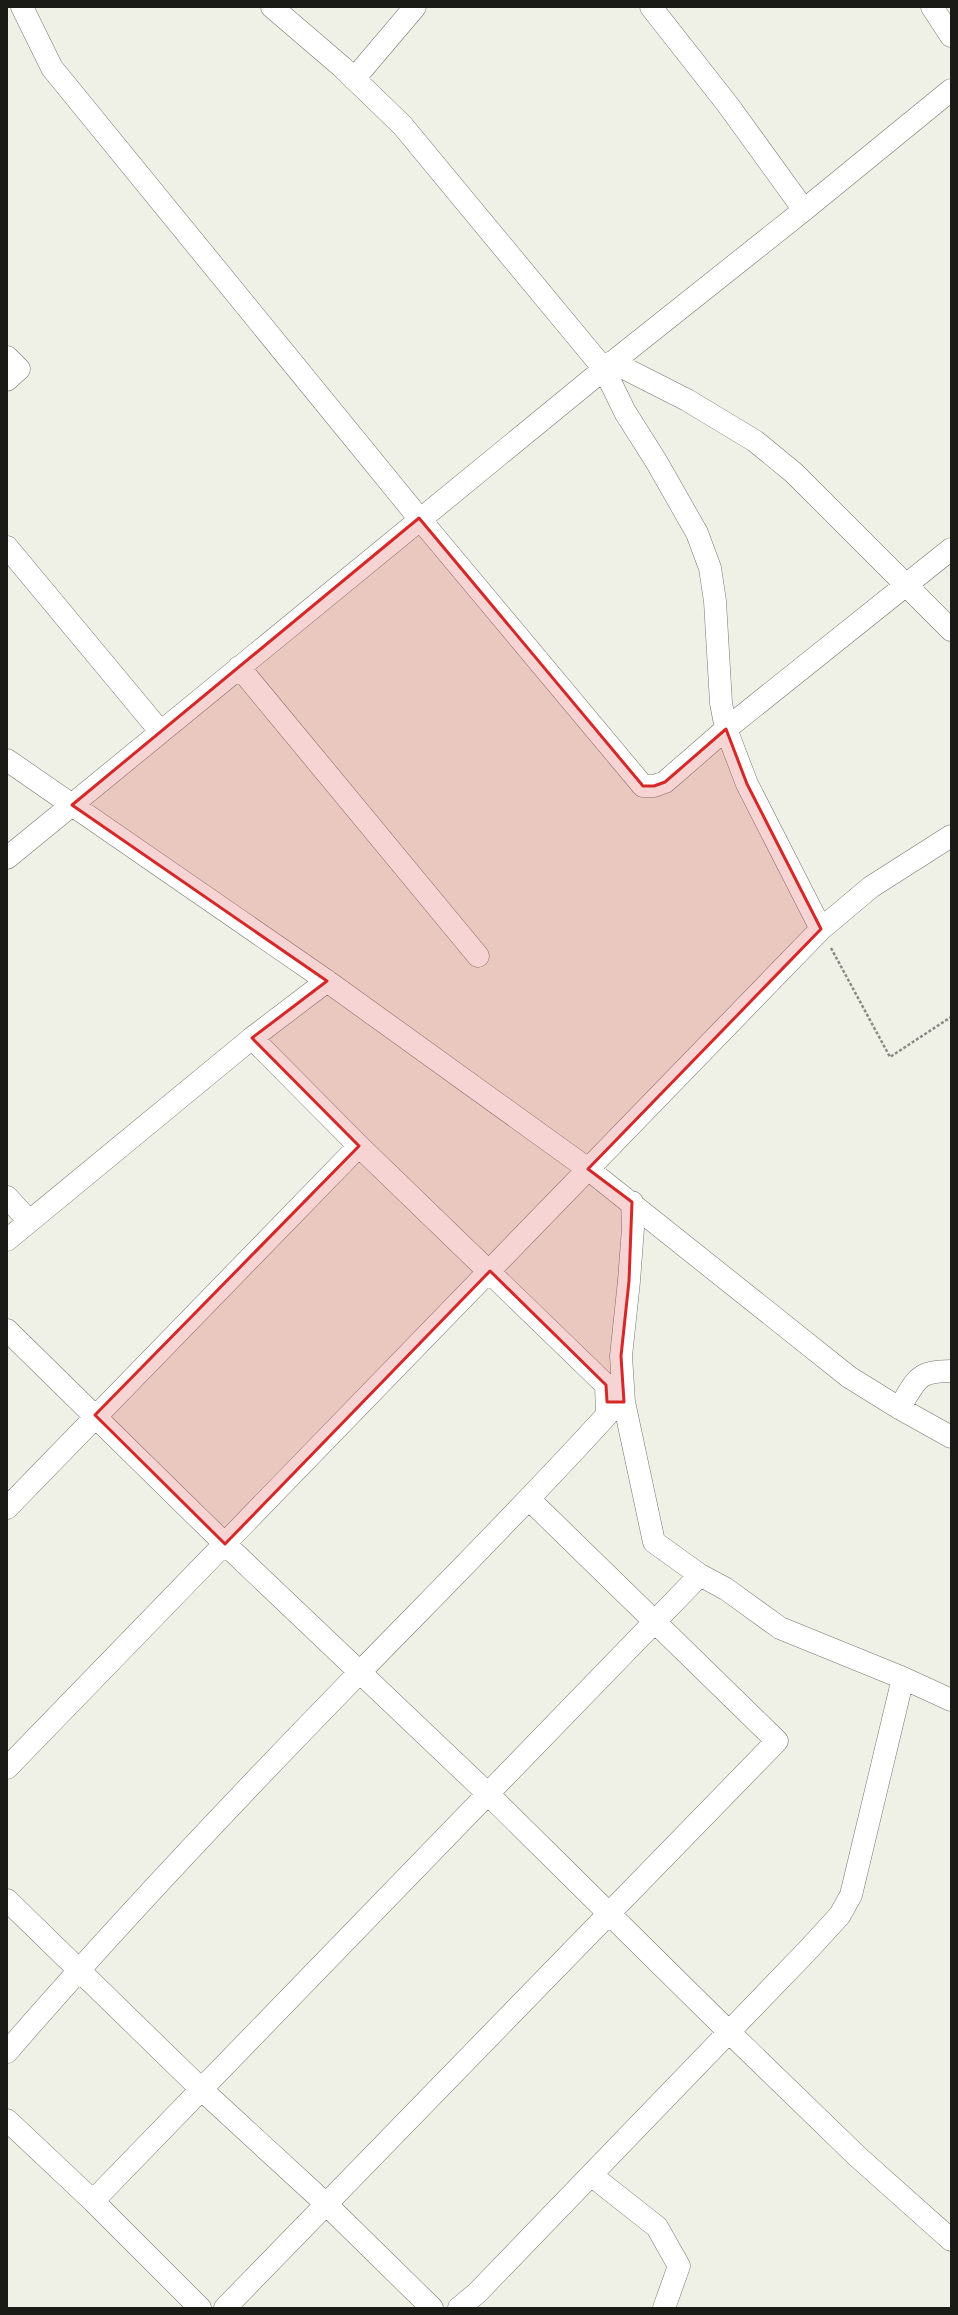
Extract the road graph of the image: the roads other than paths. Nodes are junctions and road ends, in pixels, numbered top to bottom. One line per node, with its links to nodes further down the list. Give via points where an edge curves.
1 (22, 7): 13 (street, via 52,68)
2 (272, 7): 7 (street)
3 (415, 7): 7 (street)
4 (651, 7): 9 (street, via 728,104)
5 (932, 7): 6 (street)
6 (951, 36)
7 (354, 79): 11 (street, via 402,125)
8 (951, 90): 9 (street)
9 (804, 210): 11 (street)
10 (7, 357): 12 (street, via 19,369)
11 (608, 366): 13 (street); 16 (street, via 687,400 755,441 794,473); 19 (street, via 625,412 697,533 710,568 715,602 721,703)
12 (7, 380)
13 (419, 518): 18 (street); 19 (street, via 642,786 654,786 665,782)
14 (7, 547): 20 (street)
15 (951, 549): 16 (street)
16 (906, 585): 17 (street); 19 (street)
17 (951, 630)
18 (238, 667): 20 (street); 26 (street)
19 (726, 728): 25 (street, via 748,784)
20 (160, 731): 22 (street)
21 (7, 760): 22 (street)
22 (72, 805): 24 (street); 27 (street)
23 (951, 836): 25 (street, via 871,887)
24 (7, 858)
25 (821, 929): 30 (street)
26 (478, 956)
27 (326, 982): 28 (street); 30 (street)
28 (252, 1038): 29 (street); 33 (street)
29 (359, 1146): 35 (street); 40 (street)
30 (588, 1169): 32 (street); 35 (street)
31 (7, 1197): 33 (street)
32 (632, 1202): 38 (street, via 632,1243); 39 (street, via 849,1377)
33 (29, 1221): 34 (street)
34 (7, 1240)
35 (490, 1271): 38 (street, via 606,1385); 44 (street)
36 (7, 1330): 40 (street)
37 (951, 1371): 39 (street, via 930,1371 921,1376)
38 (616, 1402): 42 (street, via 608,1415); 45 (street, via 654,1542)
39 (898, 1408): 41 (street)
40 (95, 1415): 43 (street); 44 (street)
41 (951, 1437)
42 (530, 1500): 46 (street); 47 (street)
43 (7, 1508)
44 (225, 1544): 47 (street); 50 (street)
45 (700, 1575): 46 (street); 48 (street, via 726,1589 780,1628)
46 (655, 1622): 51 (street); 53 (street, via 777,1741)
47 (359, 1673): 51 (street); 54 (street)
48 (903, 1678): 49 (street); 55 (street, via 851,1895 840,1915)
49 (951, 1700)
50 (7, 1768)
51 (487, 1793): 53 (street); 57 (street)
52 (7, 1900): 54 (street)
53 (608, 1913): 55 (street); 61 (street)
54 (78, 1969): 56 (street); 57 (street)
55 (728, 2031): 59 (street); 62 (street, via 858,2157)
56 (7, 2052)
57 (201, 2089): 60 (street); 61 (street)
58 (7, 2120): 60 (street)
59 (591, 2175): 66 (street, via 477,2293); 67 (street, via 657,2227 679,2266)
60 (93, 2202): 63 (street)
61 (326, 2204): 64 (street); 65 (street)
62 (951, 2240)
63 (200, 2308)
64 (225, 2308)
65 (432, 2308)
66 (459, 2308)
67 (664, 2308)

